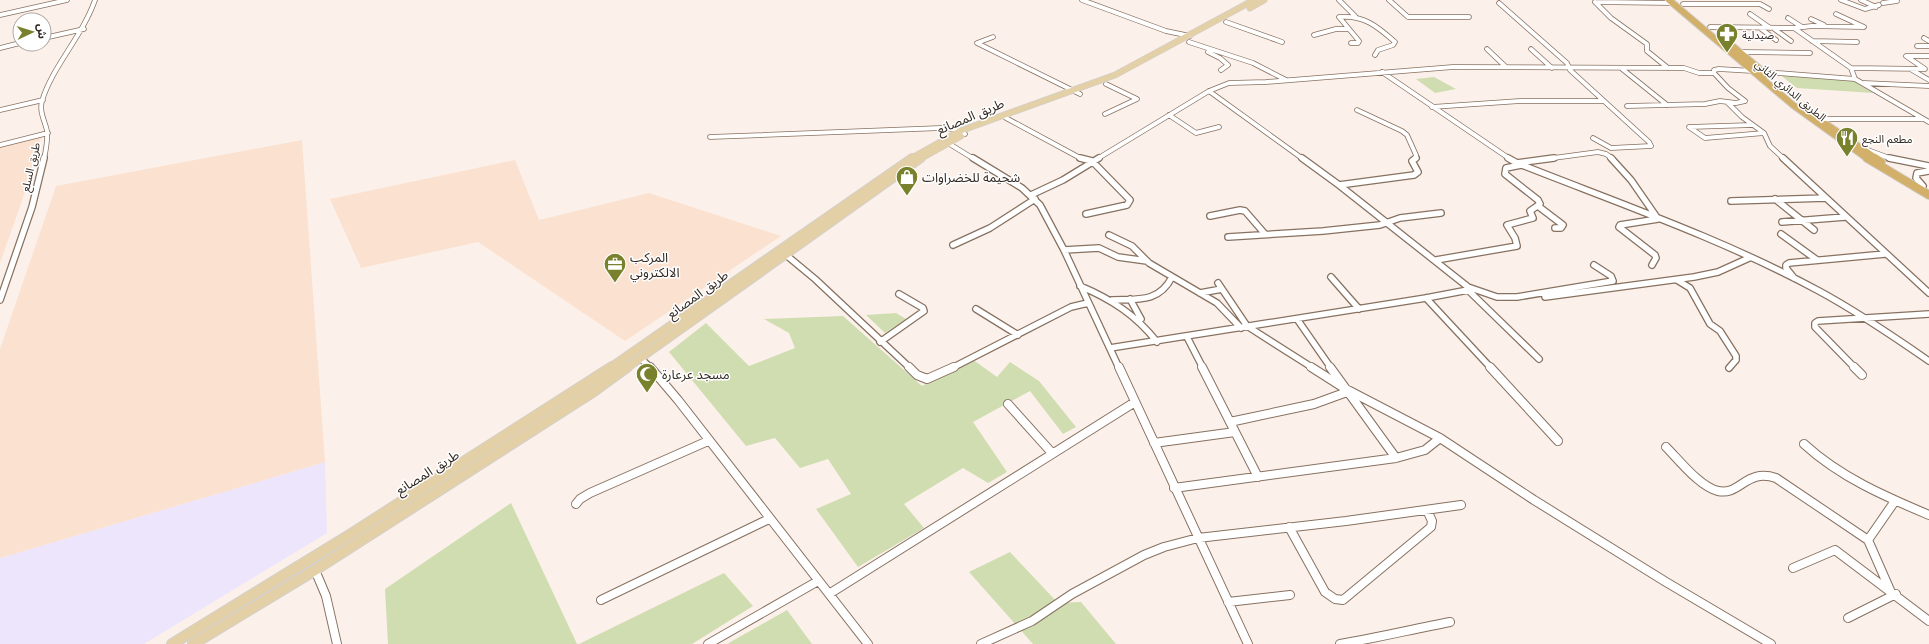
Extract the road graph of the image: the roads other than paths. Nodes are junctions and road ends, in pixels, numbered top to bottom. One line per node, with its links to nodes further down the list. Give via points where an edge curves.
1 (67, 0): 17 (street)
2 (95, 0): 29 (street, طريق السلع)
3 (1082, 0): 34 (street)
4 (1254, 0): 34 (main road, طريق المصانع)
5 (1264, 0): 22 (main road, طريق المصانع)
6 (1339, 0): 18 (street)
7 (1389, 0): 19 (street, via 1408,18)
8 (1841, 0): 9 (street, via 1864,9 1878,6)
9 (1861, 0)
10 (1895, 0): 13 (street)
11 (1676, 2): 14 (street, via 1760,4); 24 (highway, الطريق الدائري الثاني); 56 (street, via 1594,3 1647,44 1647,50); 60 (highway, الطريق الدائري الثاني)
12 (1499, 3): 54 (street, via 1567,63)
13 (1883, 3)
14 (1769, 9)
15 (1750, 14): 27 (street)
16 (1836, 14): 23 (street, via 1864,26)
17 (0, 15)
18 (1355, 16): 30 (street, via 1339,17); 50 (street, via 1371,21 1395,42 1378,50)
19 (1469, 17)
20 (1788, 18): 25 (street)
21 (1811, 18): 23 (street)
22 (1226, 22): 34 (main road, طريق المصانع); 38 (street)
23 (1825, 26): 25 (street)
24 (1710, 27): 26 (street); 48 (highway, الطريق الدائري الثاني)
25 (1802, 27): 28 (street)
26 (1760, 28): 27 (street); 35 (street)
27 (1772, 28): 28 (street); 37 (street)
28 (1794, 28): 36 (street)
29 (84, 29): 32 (street); 72 (street, طريق السلع)
30 (1349, 29): 31 (street, via 1336,29); 40 (street, via 1359,42)
31 (1314, 35)
32 (52, 36)
33 (993, 37): 71 (street, via 977,43)
34 (1189, 39): 42 (street); 68 (main road, طريق المصانع, via 1150,64); 71 (main road, طريق المصانع)
35 (1776, 40)
36 (1812, 40): 39 (street); 57 (street)
37 (1792, 41)
38 (1282, 42)
39 (1857, 42)
40 (1351, 43)
41 (12, 45): 45 (street)
42 (1199, 45): 59 (street, via 1199,48 1228,65); 65 (street, via 1254,63)
43 (1917, 46): 44 (street)
44 (1929, 46)
45 (0, 48)
46 (1487, 49): 52 (street)
47 (1531, 49): 53 (street)
48 (1740, 52): 49 (street); 62 (highway, الطريق الدائري الثاني)
49 (1810, 54)
50 (1375, 56)
51 (1929, 56): 58 (street, via 1906,56 1926,69)
52 (1506, 67): 53 (street); 61 (street, via 1453,67)
53 (1552, 68): 54 (street)
54 (1569, 68): 55 (street); 73 (street)
55 (1621, 68): 56 (street); 75 (street)
56 (1668, 68): 63 (street)
57 (1851, 68): 58 (street); 64 (street)
58 (1911, 69): 66 (street)
59 (1221, 70)
60 (1753, 71): 63 (street, via 1719,69 1714,70); 103 (highway, الطريق الدائري الثاني, via 1846,146)
61 (1382, 72): 65 (street); 77 (street)
62 (1764, 72): 64 (street); 84 (highway, الطريق الدائري الثاني)
63 (1714, 73): 74 (street, via 1746,102)
64 (1855, 78): 67 (street)
65 (1286, 80): 70 (street, via 1229,83)
66 (1929, 80)
67 (1862, 83): 69 (street); 83 (street)
68 (1106, 84): 71 (main road, طريق المصانع); 80 (street, via 1137,99)
69 (1929, 86)
70 (1209, 91): 81 (street); 101 (street)
71 (1077, 92): 82 (main road, طريق المصانع); 90 (main road, طريق المصانع, via 995,117)
72 (43, 100): 78 (street); 89 (street, طريق السلع, via 42,117)
73 (1604, 101): 77 (street, via 1520,100); 93 (street, via 1651,146 1611,148)
74 (1728, 103): 75 (street, via 1720,101); 87 (street)
75 (1666, 105): 76 (street)
76 (1627, 106)
77 (1432, 107): 98 (street)
78 (0, 110)
79 (1357, 110): 101 (street, via 1407,135 1416,155 1412,161 1418,172 1414,175)
80 (1105, 114)
81 (1169, 115): 88 (street, via 1196,133); 97 (street)
82 (1006, 118): 90 (main road, طريق المصانع); 97 (street, via 1082,159)
83 (1922, 118): 84 (street); 85 (street); 86 (street)
84 (1818, 119): 94 (highway, الطريق الدائري الثاني)
85 (1929, 119)
86 (1929, 122)
87 (1752, 124): 91 (street); 91 (street, via 1689,127 1705,138)
88 (1219, 127)
89 (48, 133): 96 (street); 146 (street, طريق السلع, via 28,219)
90 (963, 133): 92 (street, via 941,128); 95 (main road, طريق المصانع); 119 (main road, طريق المصانع, via 909,159)
91 (1764, 133): 105 (street, via 1770,146)
92 (710, 137)
93 (1593, 138)
94 (1849, 140): 99 (street, via 1892,159); 102 (highway, الطريق الدائري الثاني, via 1893,170)
95 (948, 142): 104 (street); 119 (main road, طريق المصانع)
96 (0, 145)
97 (1092, 161): 104 (street); 110 (street, via 1130,200 1130,203)
98 (1519, 164): 108 (street, via 1506,168 1505,174 1538,200); 113 (street); 113 (street, via 1605,153 1636,184)
99 (1929, 166)
100 (1929, 170): 102 (street, via 1916,175)
101 (1339, 185): 115 (street)
102 (1926, 188)
103 (1929, 195)
104 (1033, 197): 124 (street, via 990,228); 125 (street)
105 (1826, 198): 106 (street); 112 (street)
106 (1776, 199): 107 (street); 114 (street)
107 (1731, 201)
108 (1538, 206): 117 (street, via 1563,225 1561,228); 129 (street, via 1530,210 1532,218 1507,225 1517,246)
109 (1441, 213): 115 (street)
110 (1086, 214)
111 (1210, 216): 120 (street, via 1245,211)
112 (1845, 217): 114 (street); 126 (street)
113 (1658, 219): 128 (street, via 1724,245); 132 (street, via 1619,226 1655,255)
114 (1801, 220): 116 (street); 118 (street)
115 (1387, 222): 120 (street, via 1323,231); 129 (street)
116 (1782, 222)
117 (1555, 228)
118 (1814, 230)
119 (810, 233): 127 (main road, طريق المصانع); 169 (main road, طريق المصانع)
120 (1266, 234): 123 (street)
121 (1781, 234): 130 (street)
122 (1109, 235): 131 (street, via 1136,248)
123 (1228, 237)
124 (953, 245)
125 (1064, 250): 131 (street, via 1099,248 1118,257); 138 (street)
126 (1885, 254): 130 (street); 141 (street)
127 (786, 255): 158 (street, via 815,279); 161 (main road, طريق المصانع)
128 (1749, 258): 136 (street, via 1718,272); 137 (street)
129 (1436, 260): 139 (street)
130 (1817, 260): 137 (street, via 1786,265)
131 (1147, 261): 134 (street)
132 (1652, 264)
133 (1594, 265): 143 (street, via 1611,276 1613,281)
134 (1172, 276): 140 (street); 145 (street, via 1164,290 1158,294 1148,298)
135 (1331, 277): 150 (street)
136 (1677, 280): 143 (street, via 1531,299); 164 (street, via 1690,288 1710,324 1720,331 1736,356 1736,360)
137 (1796, 280): 152 (street)
138 (1080, 286): 147 (street); 148 (street)
139 (1468, 288): 143 (street, via 1497,297); 144 (street); 162 (street)
140 (1200, 293): 155 (street, via 1217,303); 155 (street, via 1220,286)
141 (1929, 293)
142 (899, 294): 158 (street, via 924,310)
143 (1517, 297)
144 (1426, 298): 150 (street); 175 (street)
145 (1130, 299): 147 (street); 154 (street)
146 (0, 300)
147 (1112, 300): 154 (street)
148 (1088, 303): 156 (street, via 1071,307); 160 (street)
149 (976, 309): 156 (street)
150 (1359, 309): 153 (street)
151 (1929, 314): 152 (street)
152 (1868, 318): 163 (street); 165 (street, via 1818,320 1815,323 1822,334)
153 (1297, 319): 155 (street); 166 (street)
154 (1144, 324): 159 (street)
155 (1244, 327): 157 (street); 166 (street)
156 (1018, 335): 158 (street, via 937,376 926,379 917,375)
157 (1187, 337): 159 (street); 170 (street)
158 (880, 342)
159 (1157, 342): 160 (street)
160 (1110, 348): 167 (street)
161 (640, 358): 171 (main road, طريق المصانع); 174 (street, via 678,400)
162 (1539, 359)
163 (1929, 361)
164 (1729, 368)
165 (1862, 375)
166 (1346, 390): 170 (street, via 1307,406); 173 (street); 180 (street)
167 (1135, 402): 176 (street); 179 (street)
168 (1008, 404): 179 (street)
169 (537, 416): 171 (main road); 204 (main road, طريق المصانع)
170 (1230, 422): 172 (street)
171 (544, 423): 193 (main road, طريق المصانع)
172 (1235, 432): 176 (street); 181 (street)
173 (1440, 438): 180 (street, via 1426,450); 212 (street, via 1558,515)
174 (708, 441): 184 (street, via 590,493); 188 (street)
175 (1558, 441)
176 (1154, 443): 182 (street)
177 (1804, 444): 183 (street, via 1831,466)
178 (1666, 447): 191 (street, via 1702,481 1717,491 1729,490 1758,474 1770,475 1857,530)
179 (1052, 453): 196 (street)
180 (1396, 458): 181 (street)
181 (1258, 477): 182 (street)
182 (1174, 488): 190 (street)
183 (1895, 501): 187 (street); 191 (street)
184 (576, 504)
185 (1461, 505): 186 (street)
186 (1427, 510): 189 (street); 189 (street, via 1432,521 1431,527 1343,600 1335,599 1325,592)
187 (1929, 515)
188 (768, 519): 194 (street); 198 (street)
189 (1289, 527): 190 (street)
190 (1198, 538): 199 (street); 209 (street, via 1144,555 1072,594 1032,621)
191 (1868, 540): 195 (street)
192 (1794, 568): 195 (street, via 1835,550)
193 (315, 570): 205 (main road, طريق المصانع); 206 (street, via 325,591)
194 (818, 581): 196 (street); 207 (street)
195 (1893, 592): 200 (street); 201 (street)
196 (829, 594): 208 (street)
197 (1290, 594): 199 (street)
198 (601, 600)
199 (1228, 602): 210 (street)
200 (1848, 618)
201 (1929, 621)
202 (1450, 622): 203 (street, via 1391,633)
203 (1382, 641): 211 (street)
204 (172, 644)
205 (194, 644)
206 (337, 644)
207 (708, 644)
208 (868, 644)
209 (982, 644)
210 (1248, 644)
211 (1340, 644)
212 (1771, 644)

